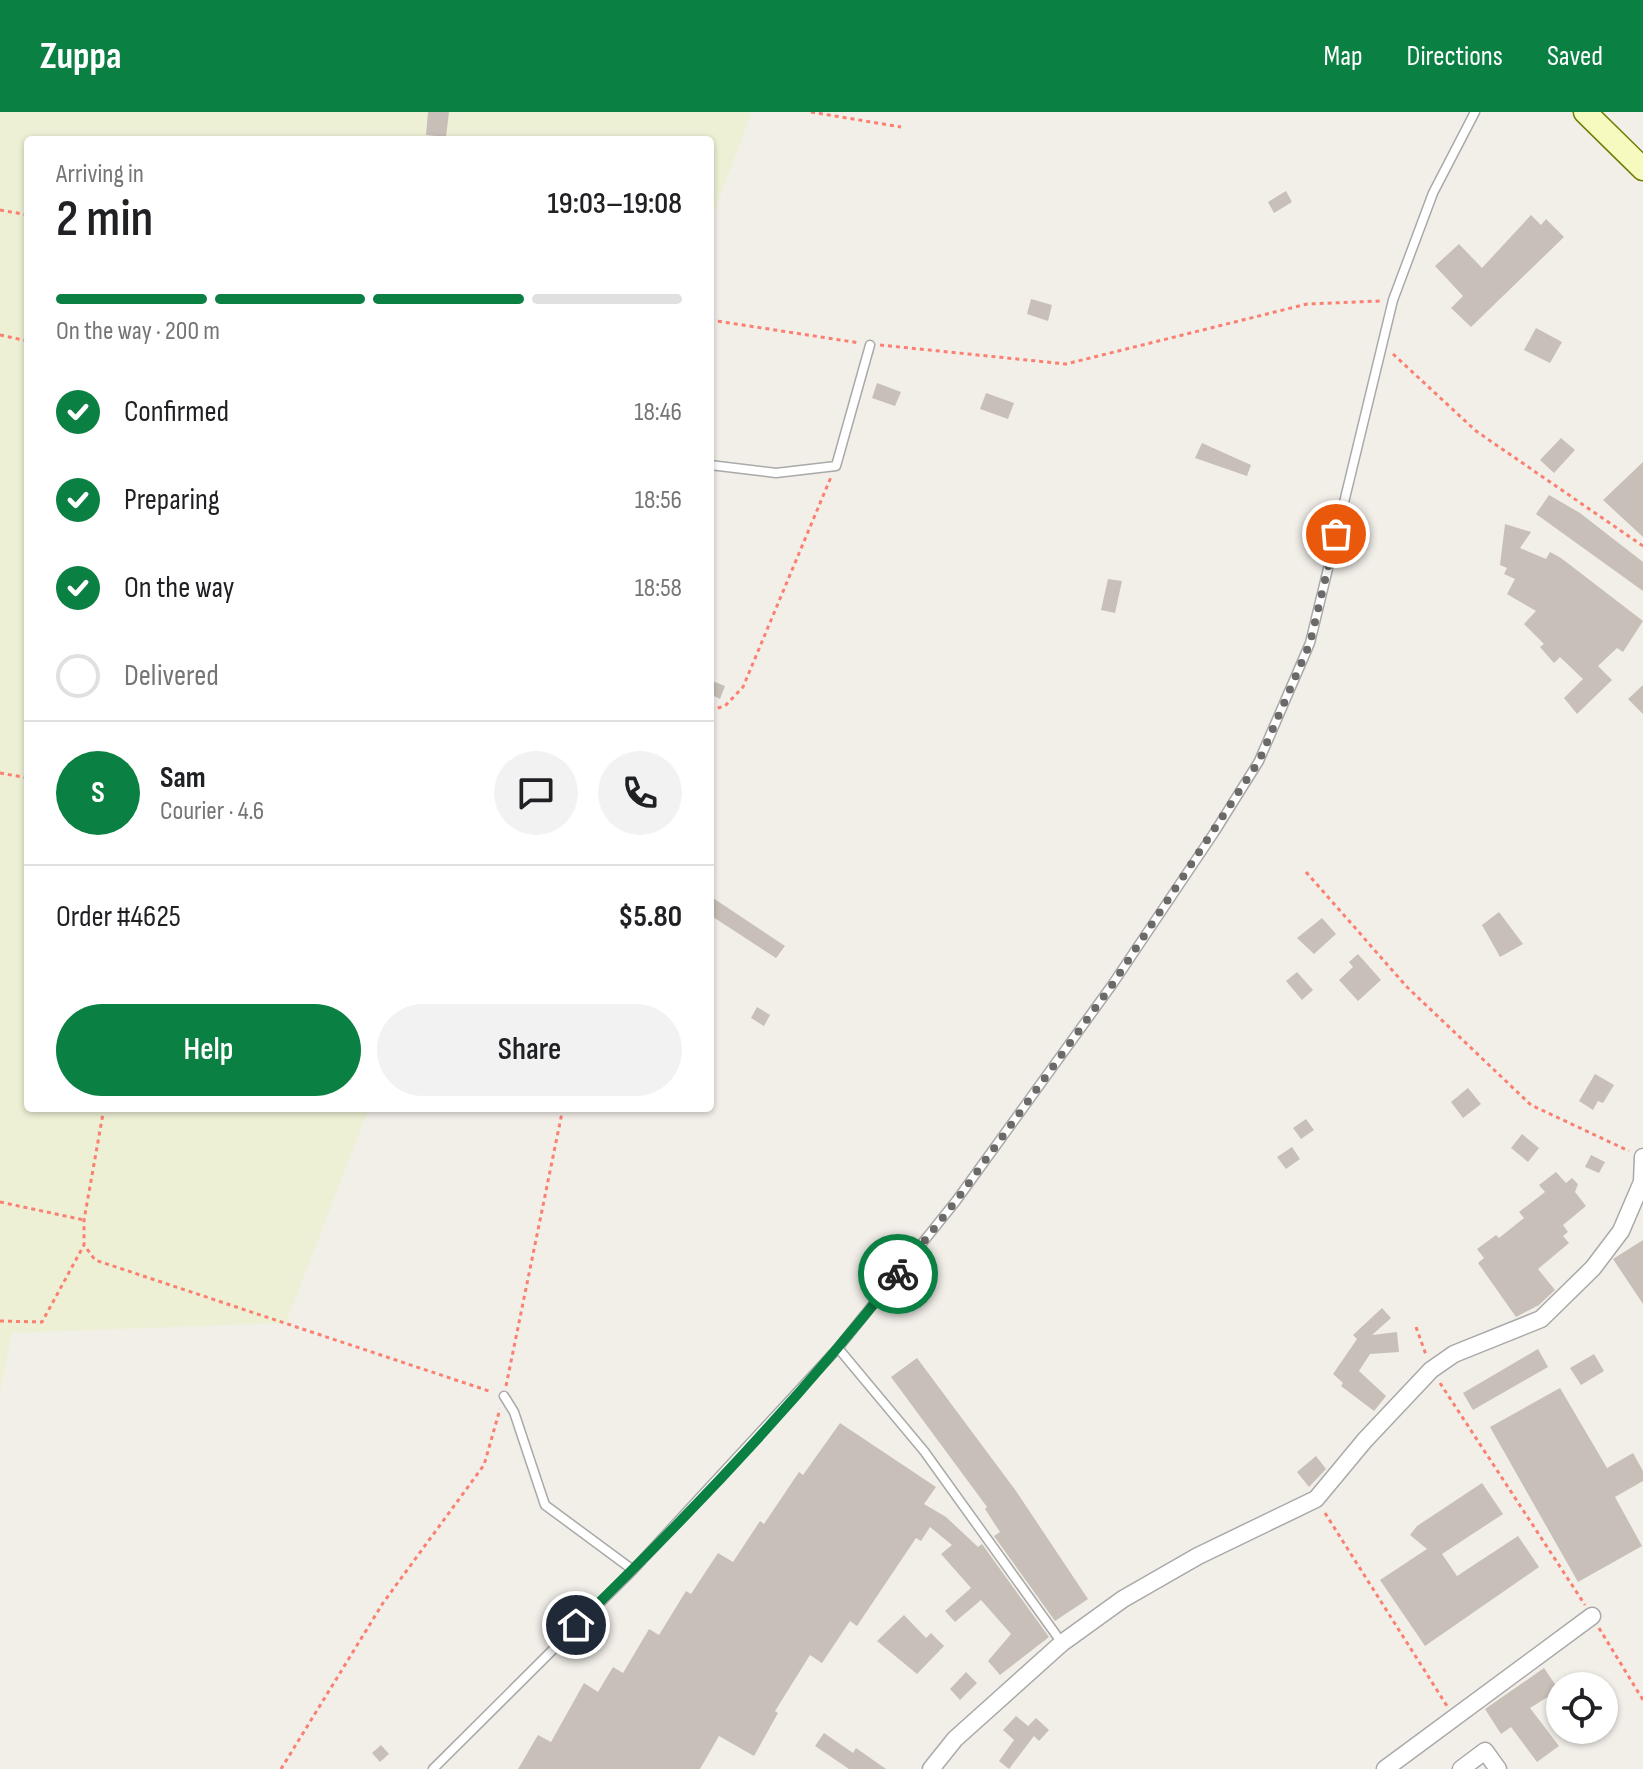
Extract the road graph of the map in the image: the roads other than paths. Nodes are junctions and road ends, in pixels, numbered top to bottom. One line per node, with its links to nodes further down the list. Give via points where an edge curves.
1 (1475, 112): 7 (lane, via 1433,193 1393,300 1310,643 1259,761 1112,985 956,1201)
2 (1585, 112): 3 (street)
3 (1643, 169)
4 (870, 345): 5 (lane, via 836,466 786,473)
5 (714, 465)
6 (1643, 1158): 11 (street, via 1642,1182 1621,1231 1593,1268 1541,1319 1454,1354 1431,1370 1316,1499 1198,1556 1123,1599)
7 (838, 1348): 9 (lane); 11 (lane, via 924,1451)
8 (504, 1396): 9 (lane, via 545,1505)
9 (633, 1570): 12 (lane)
10 (1592, 1616): 14 (street)
11 (1062, 1643): 13 (street, via 955,1739)
12 (433, 1769)
13 (931, 1769)
14 (1385, 1769)
15 (1461, 1769): 16 (street, via 1485,1751)
16 (1498, 1769)

